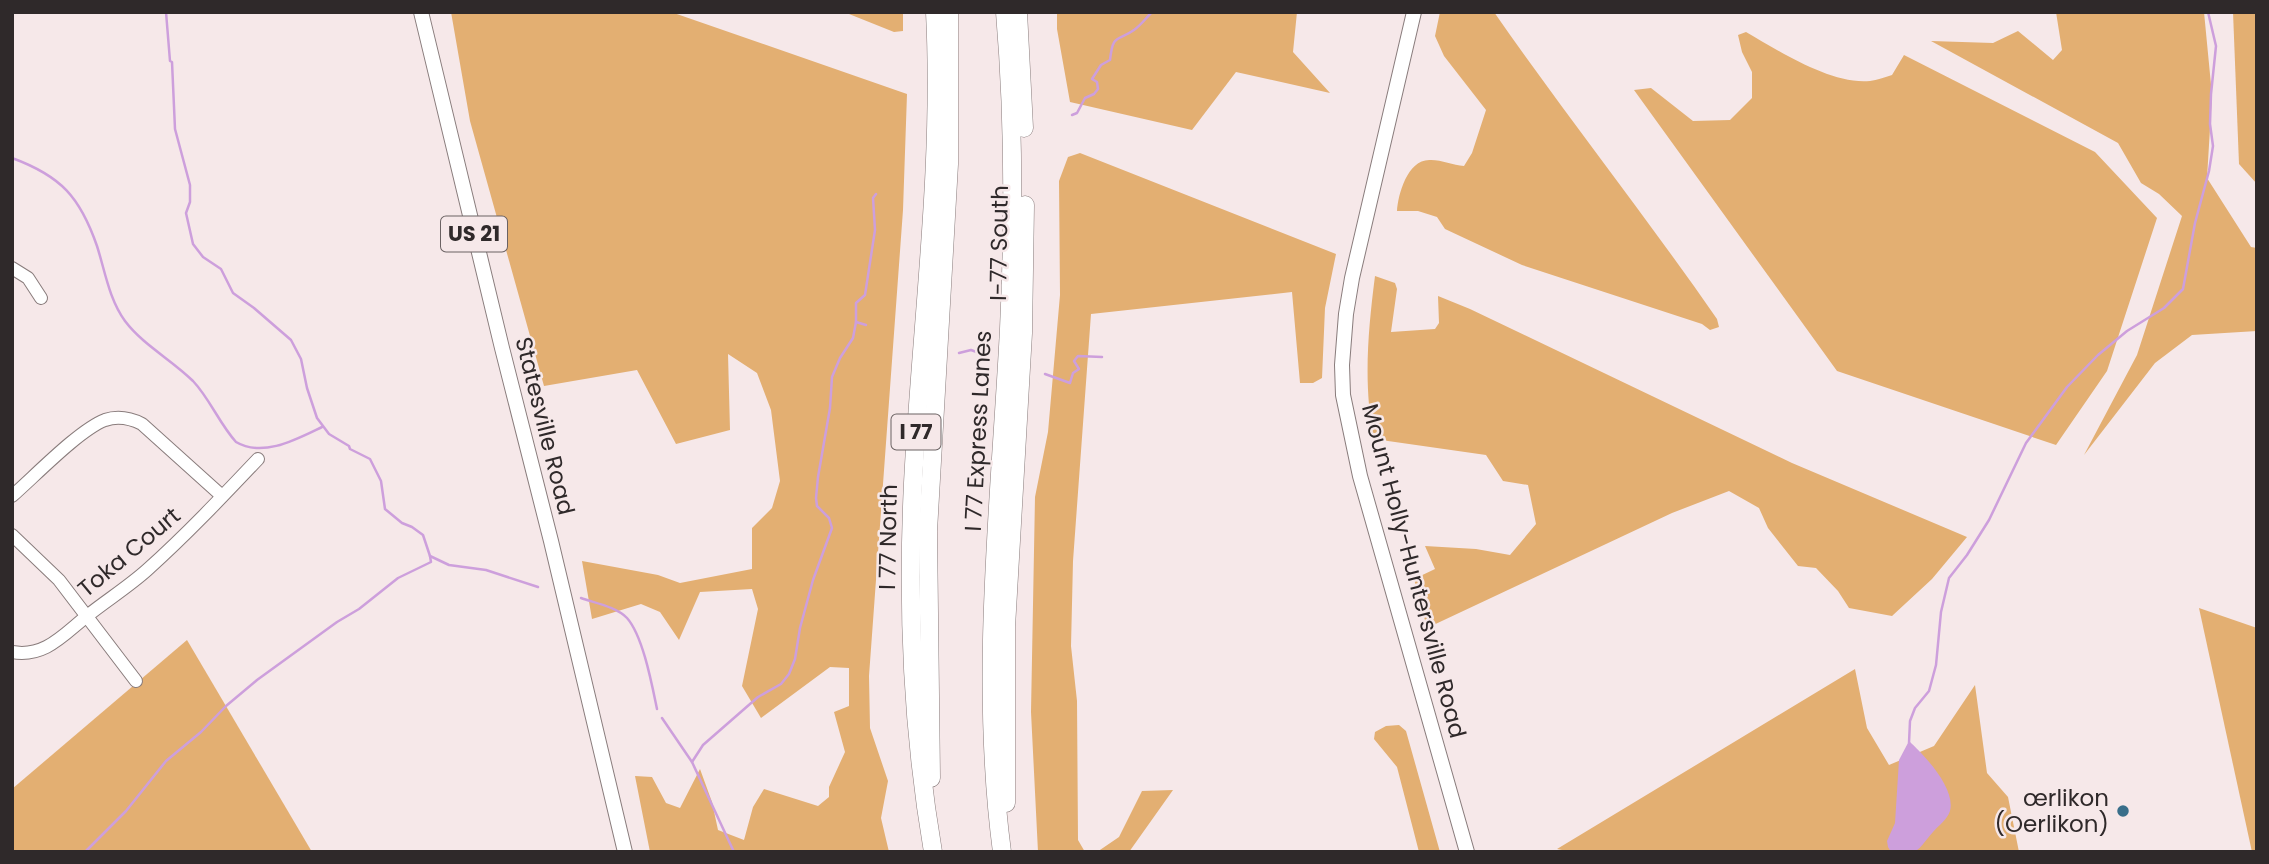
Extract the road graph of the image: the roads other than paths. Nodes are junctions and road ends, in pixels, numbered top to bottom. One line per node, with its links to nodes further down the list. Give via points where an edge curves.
1 (421, 12): 16 (main road, Statesville Road / US 21)
2 (935, 12): 17 (highway, I 77 North / I 77, via 935,163 911,578 914,718)
3 (949, 12): 17 (highway, I 77 Express Lanes / I 77, via 949,164 928,531)
4 (1005, 12): 18 (highway, I 77 Express Lanes, via 1013,239 991,673 993,768)
5 (1018, 12): 18 (highway, I-77 South, via 1025,239 1006,627)
6 (1414, 12): 19 (main road, Mount Holly-Huntersville Road, via 1352,278 1342,380 1360,476)
7 (12, 268): 8 (street, via 28,278)
8 (41, 298)
9 (258, 459): 11 (street, Toka Court)
10 (12, 496): 11 (street, via 84,432 116,418 142,424)
11 (222, 496): 13 (street, Toka Court, via 146,571)
12 (12, 535): 13 (street, via 59,580)
13 (87, 616): 14 (street, Toka Court, via 45,648); 15 (street)
14 (12, 652)
15 (136, 681)
16 (625, 852)
17 (933, 852)
18 (1004, 852)
19 (1466, 852)

